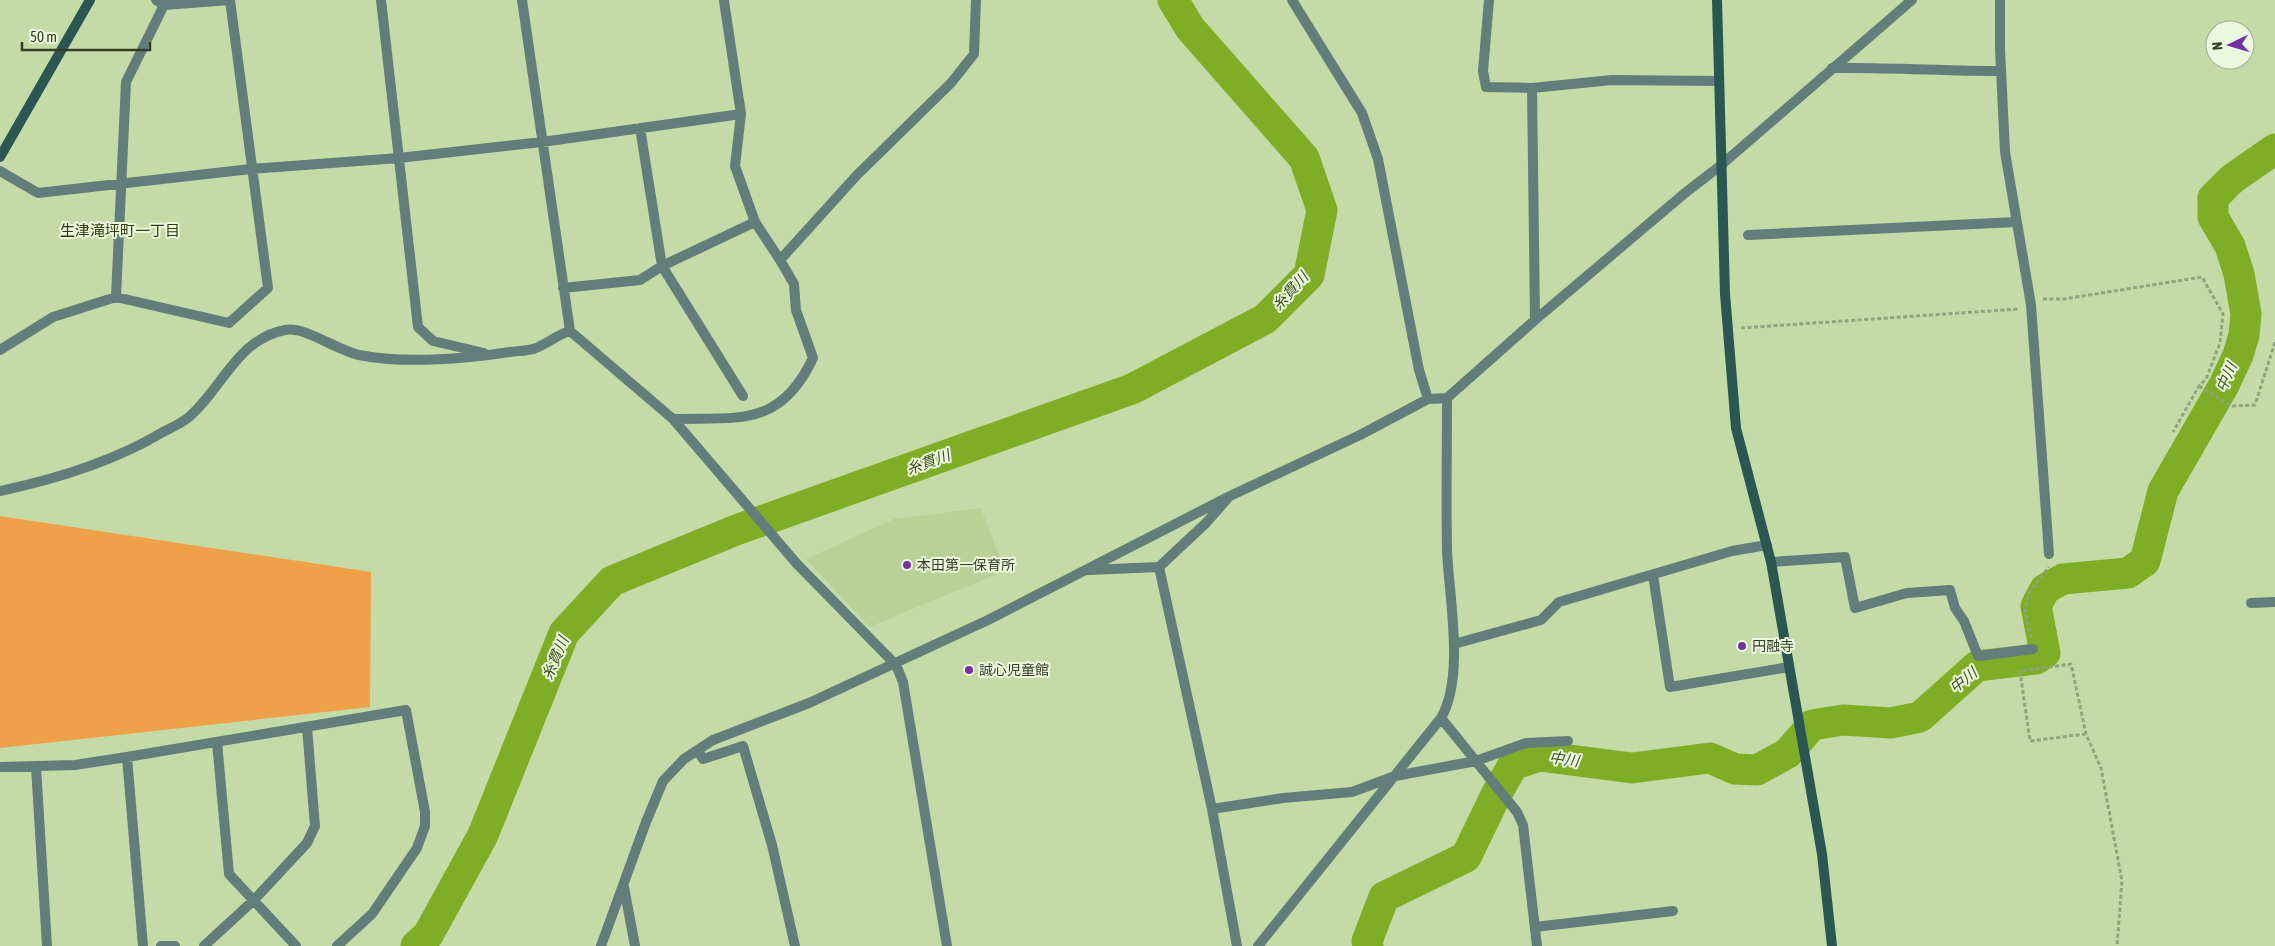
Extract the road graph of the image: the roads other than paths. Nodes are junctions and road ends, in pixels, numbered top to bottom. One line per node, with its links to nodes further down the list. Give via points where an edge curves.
1 (90, 0): 20 (street)
2 (230, 0): 12 (street); 23 (street)
3 (381, 0): 21 (street)
4 (522, 0): 19 (street)
5 (723, 0): 17 (street)
6 (976, 0): 29 (street, via 974,54)
7 (1292, 0): 39 (street, via 1362,113 1378,159 1419,370)
8 (1489, 0): 16 (street, via 1483,71 1486,87)
9 (1718, 0): 15 (street)
10 (1912, 0): 13 (street)
11 (2000, 0): 14 (street)
12 (160, 3): 25 (street, via 126,82)
13 (1832, 68): 14 (street); 22 (street)
14 (2001, 70): 27 (street, via 2005,152)
15 (1719, 81): 16 (street, via 1612,80); 22 (street)
16 (1532, 88): 33 (street)
17 (741, 114): 18 (street); 26 (street, via 735,166)
18 (640, 128): 19 (street); 30 (street)
19 (542, 142): 21 (street); 31 (street)
20 (0, 157)
21 (399, 158): 23 (street); 36 (street, via 418,327 433,341)
22 (1720, 166): 33 (street); 43 (street, via 1736,428)
23 (251, 169): 25 (street); 32 (street, via 268,288 230,323)
24 (0, 171): 25 (street, via 38,193)
25 (123, 184): 32 (street)
26 (755, 222): 29 (street); 30 (street)
27 (2016, 222): 28 (street); 44 (street, via 2031,304)
28 (1748, 235)
29 (780, 260): 40 (street, via 794,284 796,310 813,358 805,375 789,395 761,414)
30 (662, 266): 31 (street, via 640,280); 37 (street)
31 (563, 288): 34 (street)
32 (116, 297): 35 (street, via 52,317)
33 (1536, 320): 38 (street)
34 (570, 331): 36 (street, via 535,348); 40 (street)
35 (0, 350)
36 (490, 355): 41 (street, via 474,358 360,355 336,348 303,331 286,329 265,336 248,348 189,417 142,445 99,464)
37 (743, 396)
38 (1447, 398): 39 (street); 51 (street, via 1447,551)
39 (1428, 399): 42 (street)
40 (673, 418): 53 (street, via 797,564)
41 (0, 491)
42 (1230, 496): 46 (street, via 1206,524); 47 (street)
43 (1767, 545): 45 (street); 48 (street, via 1732,551)
44 (2049, 554)
45 (1771, 562): 52 (street, via 1845,557 1855,608 1907,593 1950,590 1978,656); 54 (street)
46 (1159, 567): 47 (street); 65 (street)
47 (1085, 570): 53 (street)
48 (1653, 576): 51 (street, via 1559,602 1541,620); 54 (street, via 1670,688)
49 (2275, 602): 50 (street)
50 (2250, 603)
51 (1454, 644): 55 (street, via 1450,704)
52 (2033, 649)
53 (896, 665): 59 (street, via 713,740); 80 (street, via 903,682)
54 (1790, 667): 84 (street, via 1822,854)
55 (1442, 718): 61 (street); 64 (street)
56 (307, 726): 58 (street); 67 (street, via 315,826 307,843); 76 (street, via 406,710 425,812 425,826 417,848 372,914)
57 (1568, 741): 61 (street, via 1526,743)
58 (217, 742): 60 (street); 67 (street, via 229,874)
59 (698, 750): 66 (street, via 684,758 663,781); 79 (street, via 703,759 743,746 772,846)
60 (128, 757): 63 (street); 71 (street)
61 (1476, 761): 64 (street); 69 (street, via 1517,812 1522,826)
62 (0, 767): 63 (street)
63 (36, 767): 70 (street)
64 (1395, 776): 65 (street, via 1352,792); 82 (street)
65 (1212, 809): 81 (street)
66 (624, 886): 77 (street); 78 (street)
67 (254, 900): 74 (street); 75 (street)
68 (1673, 911): 69 (street)
69 (1535, 927): 83 (street)
70 (47, 946)
71 (143, 946)
72 (161, 946): 73 (street)
73 (175, 946)
74 (204, 946)
75 (296, 946)
76 (337, 946)
77 (601, 946)
78 (635, 946)
79 (795, 946)
80 (947, 946)
81 (1237, 946)
82 (1258, 946)
83 (1537, 946)
84 (1832, 946)

